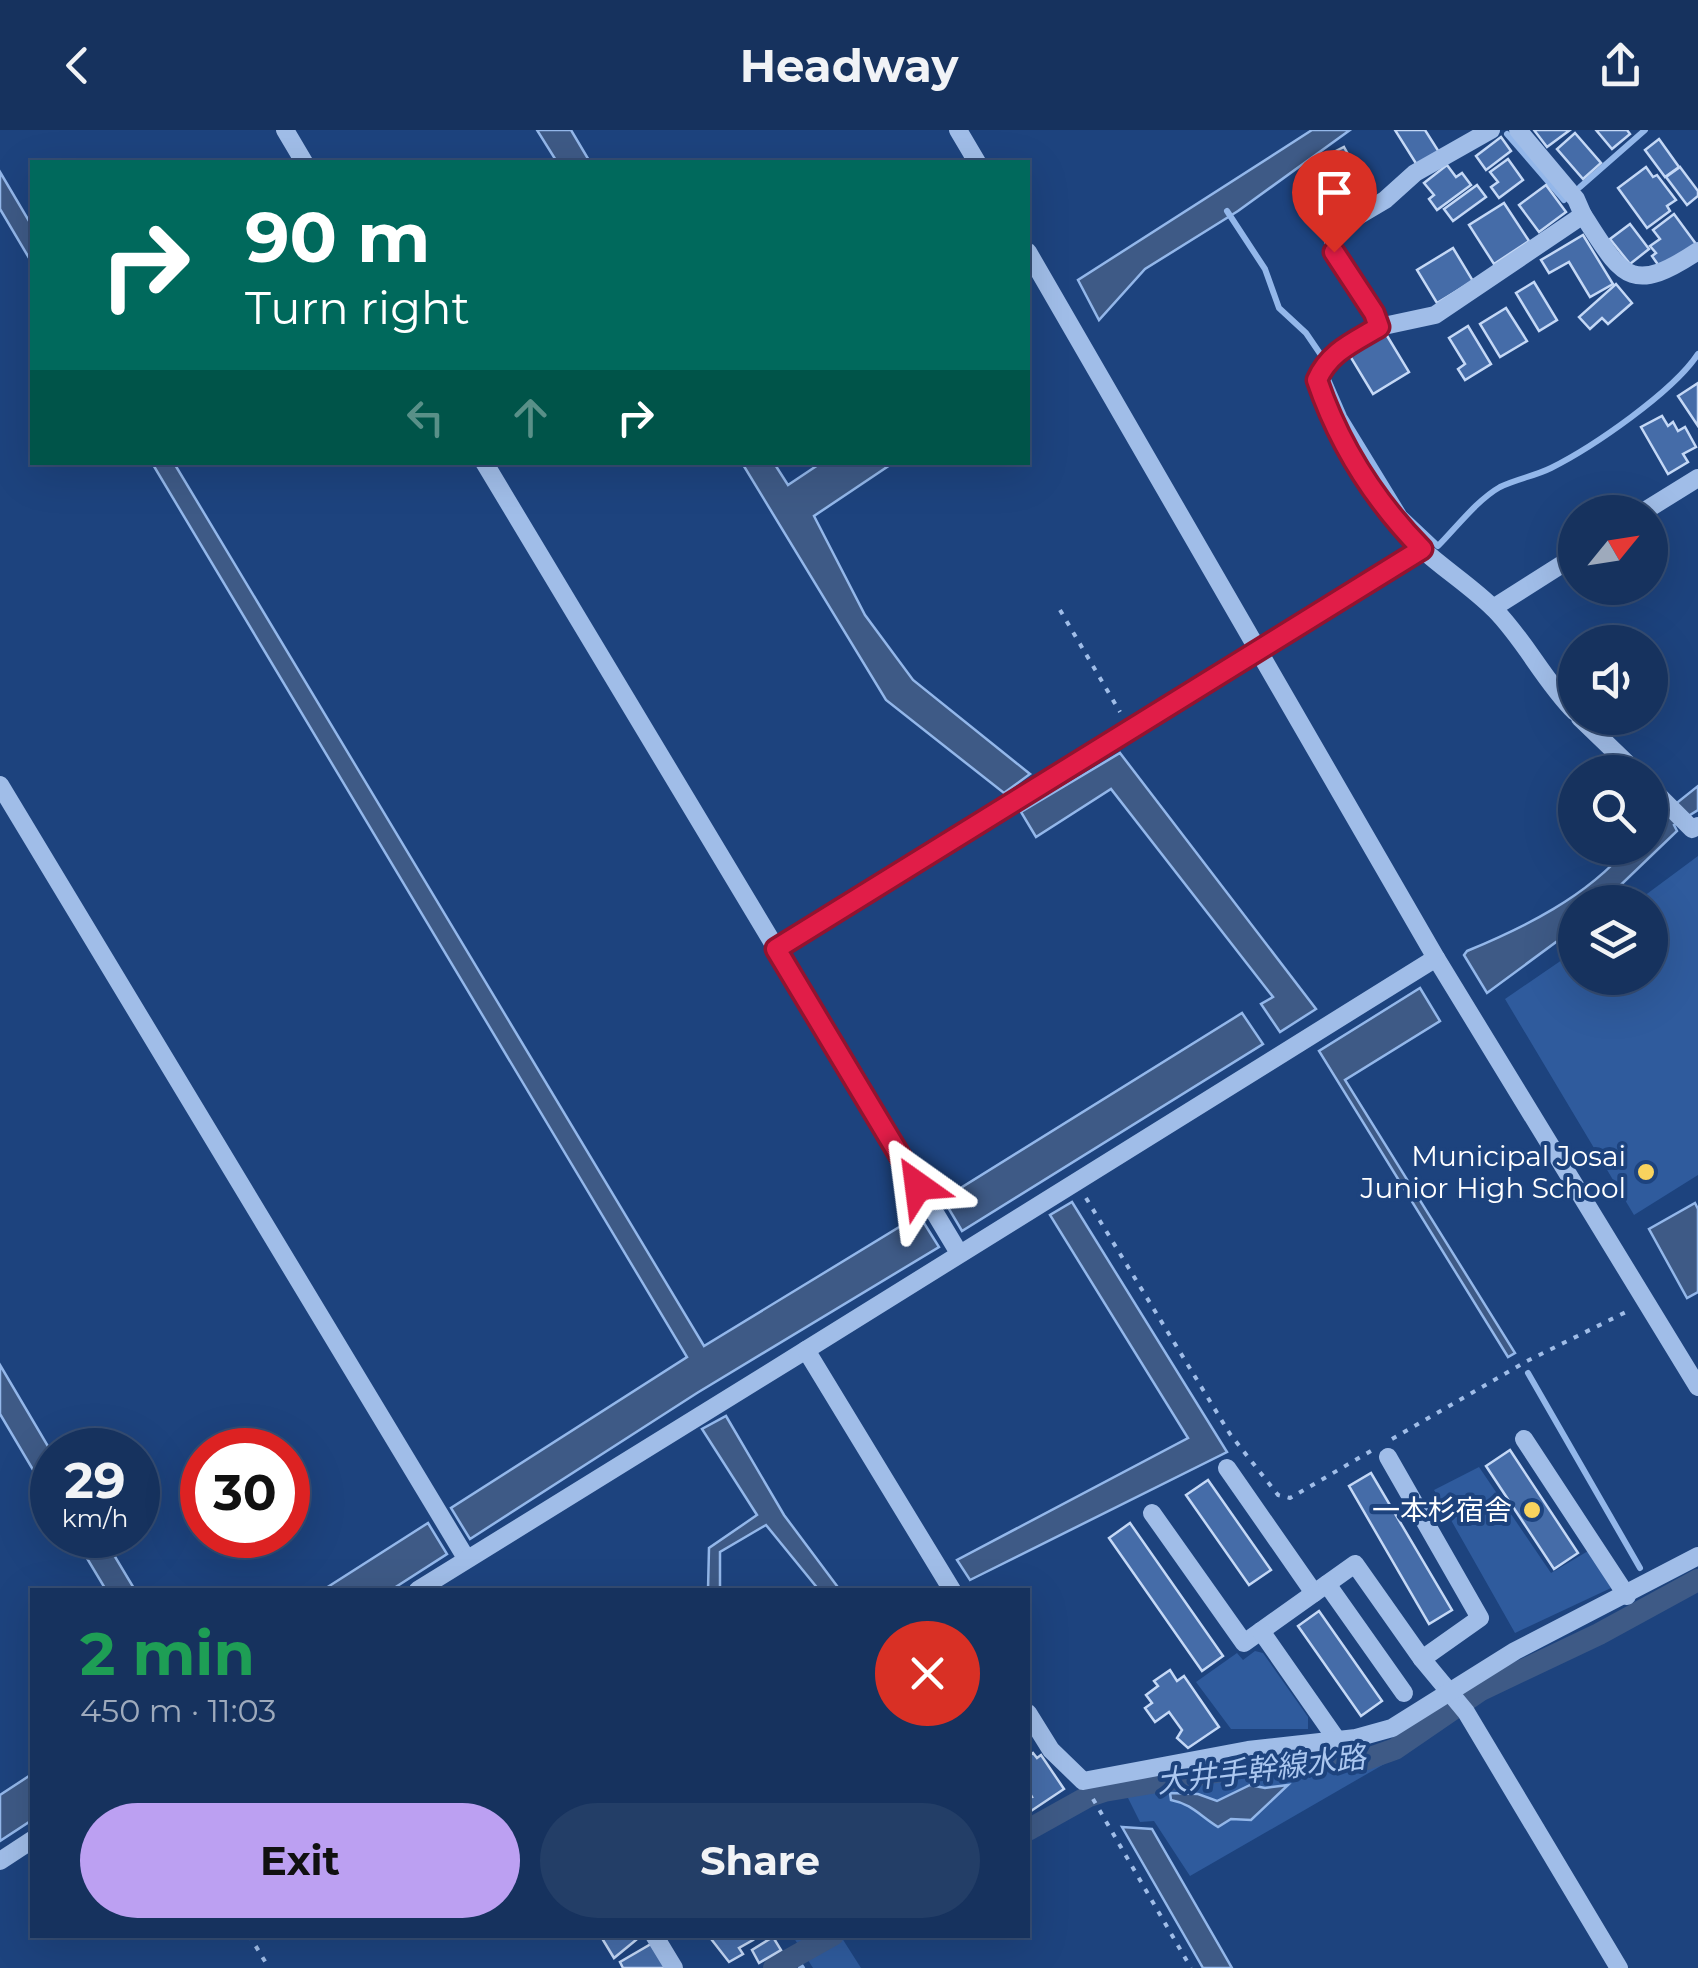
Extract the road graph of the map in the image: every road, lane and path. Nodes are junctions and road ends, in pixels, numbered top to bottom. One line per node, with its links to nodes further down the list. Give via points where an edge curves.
1 (284, 130): 5 (street)
2 (958, 130): 6 (street)
3 (1490, 130): 10 (street, via 1415,173 1333,237 1334,252)
4 (1518, 130): 7 (street)
5 (303, 160)
6 (975, 160)
7 (1583, 214): 8 (street, via 1616,266 1639,278 1666,272); 10 (street, via 1435,315)
8 (1698, 250)
9 (1030, 255): 18 (street)
10 (1379, 327): 14 (street, via 1336,352 1317,380 1331,421 1366,482)
11 (486, 465): 26 (street)
12 (1698, 478): 13 (street)
13 (1668, 497)
14 (1422, 549): 16 (street); 18 (street)
15 (1558, 567): 16 (street)
16 (1494, 608): 19 (street)
17 (1060, 610): 20 (path)
18 (1256, 650): 20 (street); 27 (street)
19 (1558, 695)
20 (1130, 729): 26 (street)
21 (1598, 735): 22 (street)
22 (1619, 755)
23 (0, 784): 38 (street)
24 (1668, 805): 25 (street)
25 (1692, 824)
26 (776, 949): 29 (street)
27 (1436, 958): 28 (street); 30 (street)
28 (1076, 1181): 29 (street); 34 (path, via 1230,1434 1278,1495 1290,1498)
29 (958, 1254): 31 (street)
30 (1645, 1300): 32 (street); 34 (path, via 1527,1361)
31 (806, 1350): 38 (street); 40 (street)
32 (1698, 1387)
33 (1524, 1439): 42 (street)
34 (1385, 1448): 44 (street, via 1480,1618)
35 (1226, 1468): 41 (street)
36 (1152, 1513): 43 (street, via 1244,1643)
37 (1698, 1556): 42 (street)
38 (466, 1558): 39 (street)
39 (421, 1588)
40 (951, 1588)
41 (1321, 1589): 43 (street); 44 (street, via 1355,1564); 46 (street)
42 (1627, 1596): 45 (street, via 1515,1652)
43 (1261, 1630): 48 (street)
44 (1422, 1659): 45 (street)
45 (1453, 1693): 48 (street, via 1392,1728); 57 (street)
46 (1404, 1694)
47 (1030, 1715): 48 (street, via 1051,1750 1083,1781)
48 (1338, 1740)
49 (1098, 1806): 56 (path)
50 (30, 1841): 51 (street)
51 (0, 1861)
52 (251, 1938): 54 (path)
53 (656, 1938): 55 (street)
54 (269, 1968)
55 (674, 1968)
56 (1191, 1968)
57 (1620, 1968)

